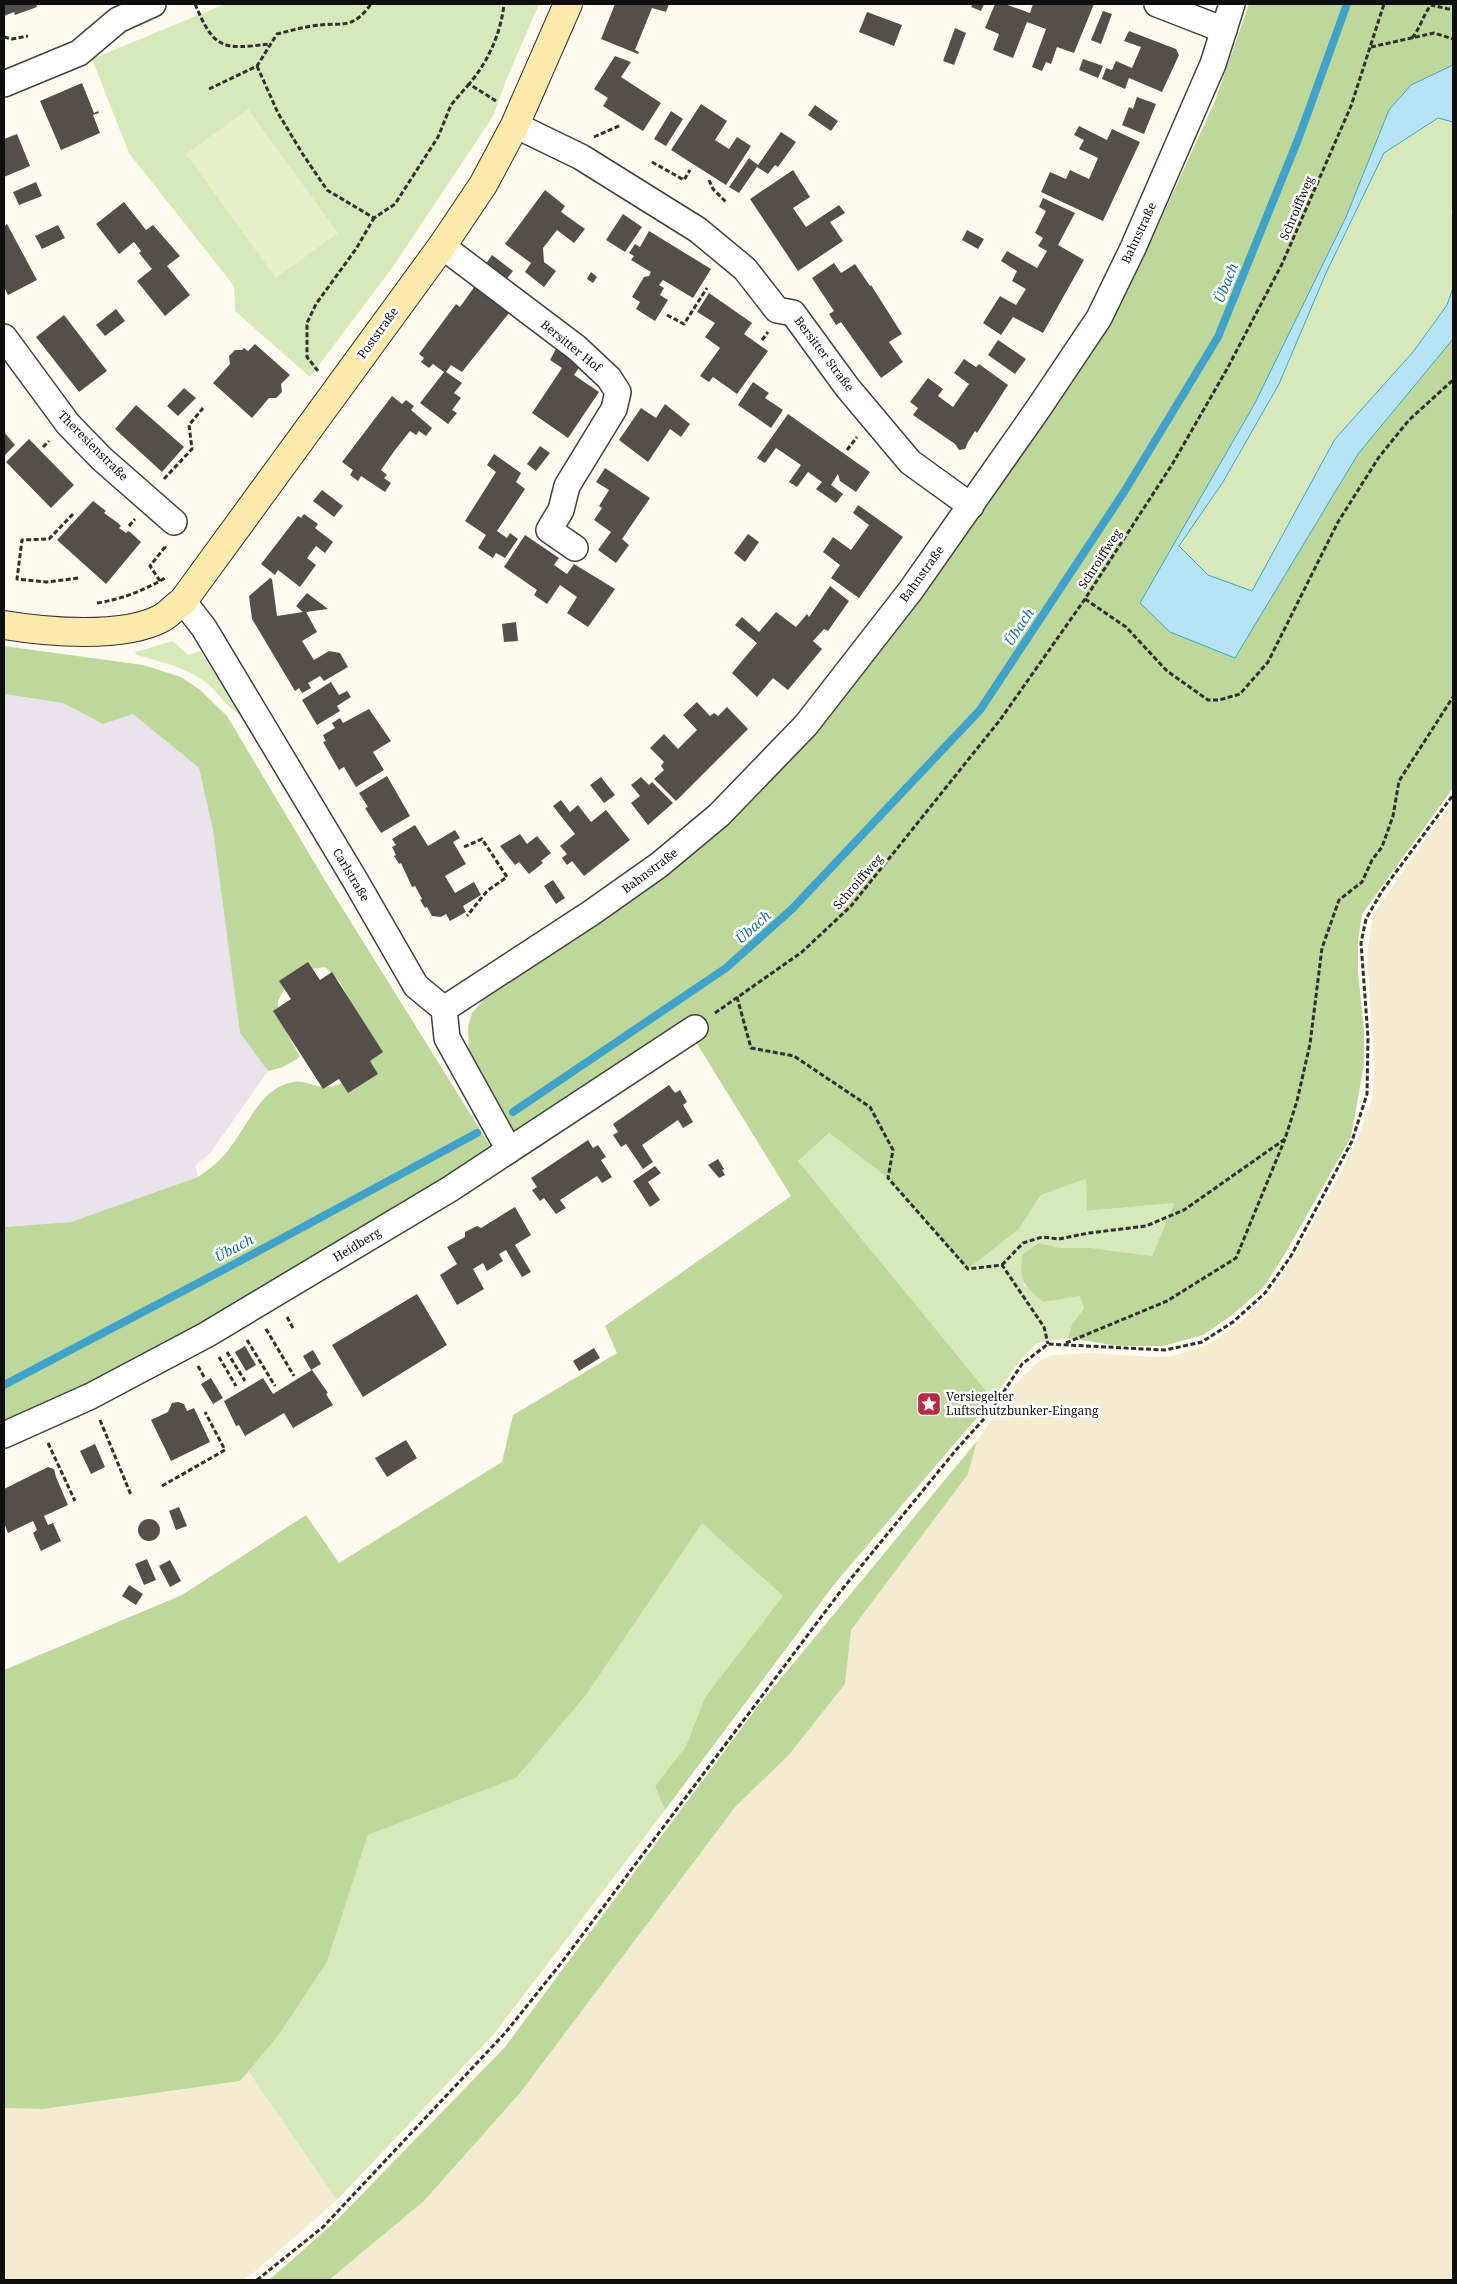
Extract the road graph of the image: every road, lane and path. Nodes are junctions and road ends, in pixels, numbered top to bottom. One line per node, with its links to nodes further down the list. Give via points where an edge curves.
1 (152, 4): 18 (street, via 118,20 79,52)
2 (195, 4): 15 (path, via 206,29 222,44 229,47)
3 (371, 4): 15 (path, via 350,24 277,34)
4 (504, 4): 19 (path, via 494,43 480,70)
5 (568, 4): 21 (main road, Poststraße)
6 (1157, 4): 10 (street)
7 (1232, 4): 10 (street, Bahnstraße)
8 (1384, 4): 16 (path, Schroiffweg)
9 (1453, 10): 13 (path, via 1431,5)
10 (1224, 30): 35 (street, Bahnstraße, via 1214,64 1099,318)
11 (28, 36): 12 (path)
12 (4, 37)
13 (1412, 38): 14 (path, via 1434,33); 16 (path)
14 (1453, 39)
15 (269, 44): 17 (path)
16 (1371, 47): 42 (path, Schroiffweg, via 1351,106 1278,273 1173,463)
17 (257, 66): 20 (path); 26 (path, via 278,113 327,190)
18 (4, 84)
19 (468, 84): 21 (path); 26 (path, via 451,105 438,137 395,204)
20 (209, 89)
21 (509, 115): 27 (main road, Poststraße, via 483,185); 35 (street, Bersitter Straße, via 648,197 698,230 745,269 777,310 794,313 847,387 910,462)
22 (652, 162): 23 (path, via 684,180)
23 (690, 170)
24 (709, 180): 25 (path)
25 (726, 202)
26 (374, 218): 31 (path, via 316,304 307,323 307,357)
27 (442, 246): 38 (street, Bersitter Hof, via 577,348 609,378 618,392 614,409 567,486 561,510 549,530); 43 (main road, Poststraße)
28 (707, 288): 29 (path, via 684,324)
29 (667, 315)
30 (4, 337): 34 (street, Theresienstraße, via 68,424)
31 (322, 376)
32 (1453, 380): 42 (path, via 1409,420 1379,457 1338,522 1268,662 1240,694 1208,700 1167,671 1126,627)
33 (203, 408): 34 (path, via 189,425 192,449)
34 (147, 498): 37 (street, Theresienstraße)
35 (971, 506): 51 (street, Bahnstraße, via 911,590 806,725 719,815 652,870)
36 (73, 514): 40 (path, via 49,539 22,540 17,579 47,582)
37 (174, 522): 41 (path, via 160,540 165,547 150,566)
38 (575, 548)
39 (172, 574): 41 (path)
40 (78, 578)
41 (160, 581): 44 (path, via 130,595)
42 (1085, 599): 50 (path, Schroiffweg, via 1000,720 851,906 802,952)
43 (182, 600): 45 (main road, Poststraße, via 162,618 140,626 99,632); 51 (street, Carlstraße, via 204,628 416,986)
44 (96, 603)
45 (4, 625)
46 (1453, 697): 53 (path, via 1399,780 1393,816 1382,847 1362,882 1339,900 1322,948 1310,1044)
47 (1453, 795): 57 (path, via 1382,891 1366,919 1361,943 1368,1037 1367,1094 1352,1142 1291,1256 1265,1293 1233,1322 1202,1342 1166,1350)
48 (464, 847): 49 (path, via 482,839 507,877 487,892)
49 (468, 916)
50 (737, 997): 52 (path, Schroiffweg); 55 (path, via 751,1048 794,1056 870,1107 893,1150 888,1178 968,1269)
51 (444, 1009): 54 (street, via 447,1038)
52 (695, 1028): 54 (street, Heidberg)
53 (1285, 1139): 55 (path, via 1184,1210 1146,1226 1059,1240 1042,1237 1022,1242); 57 (path, via 1236,1258 1167,1301)
54 (509, 1150): 56 (street, Heidberg, via 422,1206)
55 (1002, 1265): 58 (path, via 1044,1327)
56 (227, 1322): 59 (path); 60 (path); 61 (path); 62 (path); 63 (street, Heidberg)
57 (1065, 1343): 58 (path)
58 (1048, 1344): 70 (path, via 1022,1364 991,1411 840,1592 506,2032 323,2227)
59 (294, 1376)
60 (245, 1381)
61 (236, 1386)
62 (275, 1386)
63 (91, 1396): 65 (street, Heidberg); 68 (path)
64 (204, 1412): 67 (path, via 225,1450)
65 (38, 1420): 66 (street, Heidberg); 69 (path)
66 (4, 1435)
67 (162, 1486)
68 (131, 1495)
69 (75, 1501)
70 (257, 2280)

